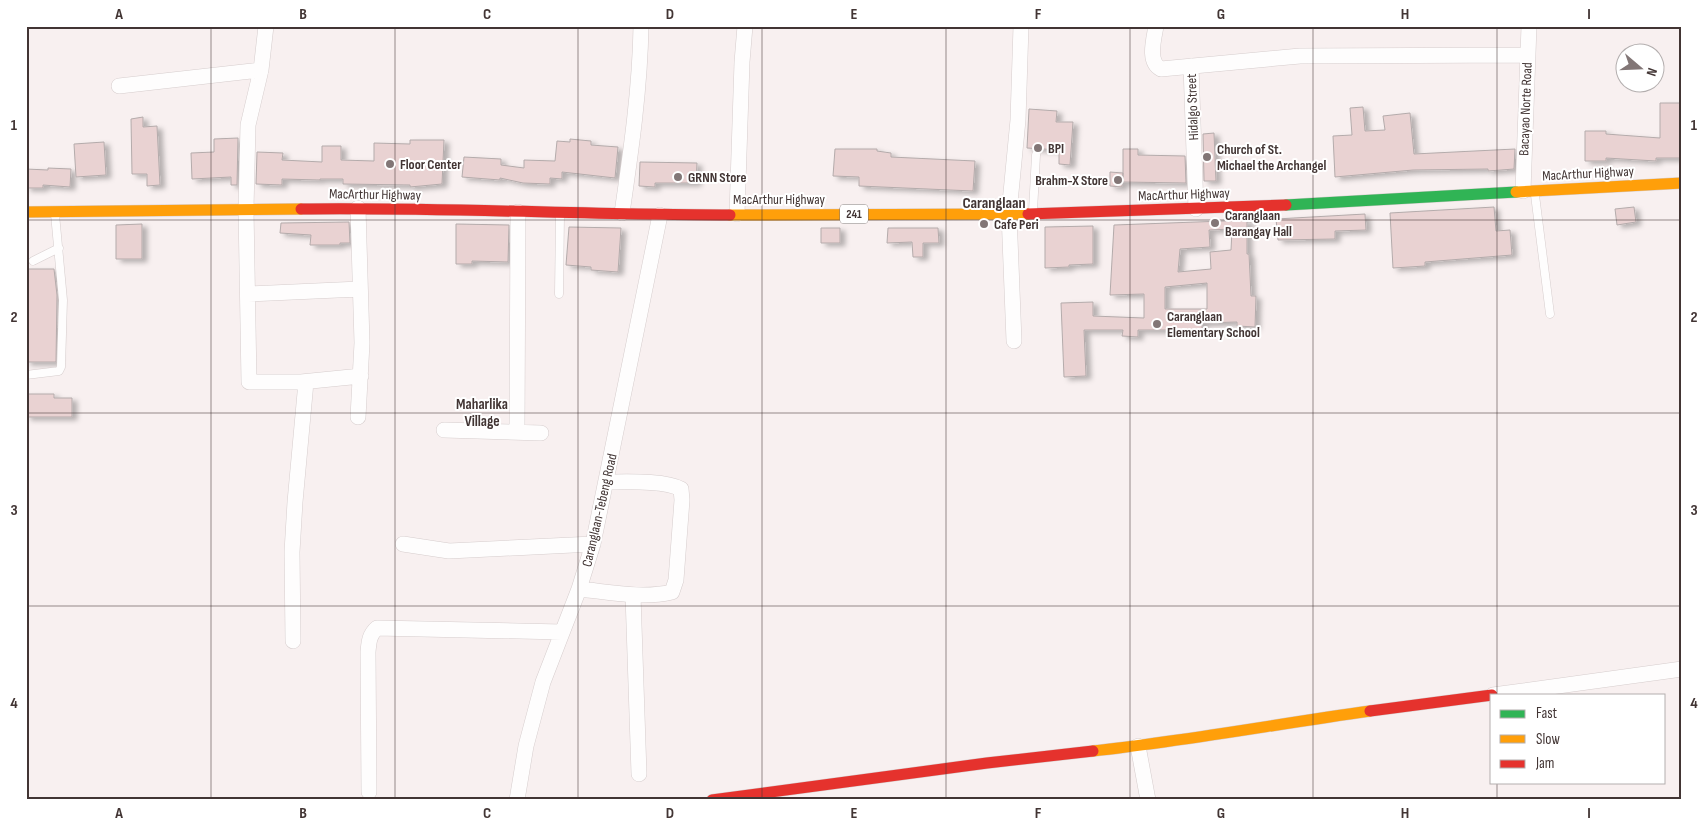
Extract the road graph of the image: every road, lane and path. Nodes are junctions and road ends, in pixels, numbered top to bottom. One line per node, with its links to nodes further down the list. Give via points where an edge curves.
1 (266, 26): 9 (street)
2 (641, 26): 21 (street, via 634,132)
3 (745, 26): 23 (street)
4 (1021, 26): 22 (street, via 1018,120)
5 (1156, 26): 8 (street, via 1153,56 1157,67 1161,70)
6 (1529, 26): 7 (street, Bacayao Norte Road)
7 (1527, 55): 8 (street, via 1300,56); 13 (street, Bacayao Norte Road)
8 (1191, 66): 16 (street, Hidalgo Street)
9 (260, 70): 10 (street); 15 (street, via 248,125)
10 (119, 86)
11 (1036, 156): 24 (lane)
12 (1682, 183): 13 (main road, MacArthur Highway / 241)
13 (1529, 191): 16 (main road, MacArthur Highway / 241); 31 (lane)
14 (358, 208): 15 (main road, MacArthur Highway / 241); 19 (main road, MacArthur Highway / 241); 28 (street)
15 (246, 209): 17 (main road, MacArthur Highway / 241); 29 (street)
16 (1196, 209): 24 (main road, MacArthur Highway / 241)
17 (55, 211): 18 (main road, MacArthur Highway / 241); 26 (lane)
18 (26, 212)
19 (518, 212): 20 (main road, MacArthur Highway / 241); 38 (street)
20 (560, 213): 21 (main road, MacArthur Highway / 241); 30 (lane)
21 (622, 213): 25 (main road, MacArthur Highway / 241)
22 (1009, 213): 23 (main road, MacArthur Highway / 241); 24 (main road, MacArthur Highway / 241); 32 (street)
23 (737, 214): 25 (main road, MacArthur Highway / 241)
24 (1032, 214)
25 (660, 215): 40 (street, Caranglaan-Tebeng Road)
26 (59, 248): 27 (lane); 33 (lane, via 63,300 61,367 59,371)
27 (33, 261)
28 (360, 289): 29 (street); 34 (street)
29 (248, 294): 35 (street, via 249,382)
30 (559, 294)
31 (1550, 314)
32 (1014, 341)
33 (26, 375)
34 (360, 376): 35 (street); 36 (street)
35 (306, 382): 46 (street, via 294,519)
36 (358, 417)
37 (444, 430): 38 (street)
38 (517, 431): 39 (street)
39 (541, 433)
40 (606, 482): 42 (street, Caranglaan-Tebeng Road); 44 (street, via 664,484 681,489 676,580 672,592)
41 (403, 544): 42 (street, via 449,551)
42 (593, 544): 43 (street, Caranglaan-Tebeng Road)
43 (579, 589): 44 (street); 45 (street, Caranglaan-Tebeng Road)
44 (633, 595): 51 (street)
45 (562, 632): 52 (street, via 377,628 371,633 368,652); 53 (street, Caranglaan-Tebeng Road, via 543,682 526,746)
46 (293, 641)
47 (1682, 669): 48 (street)
48 (1499, 694)
49 (1490, 695): 50 (main road)
50 (1138, 746): 54 (main road); 55 (street)
51 (639, 774)
52 (369, 792)
53 (517, 800)
54 (712, 800)
55 (1148, 800)

